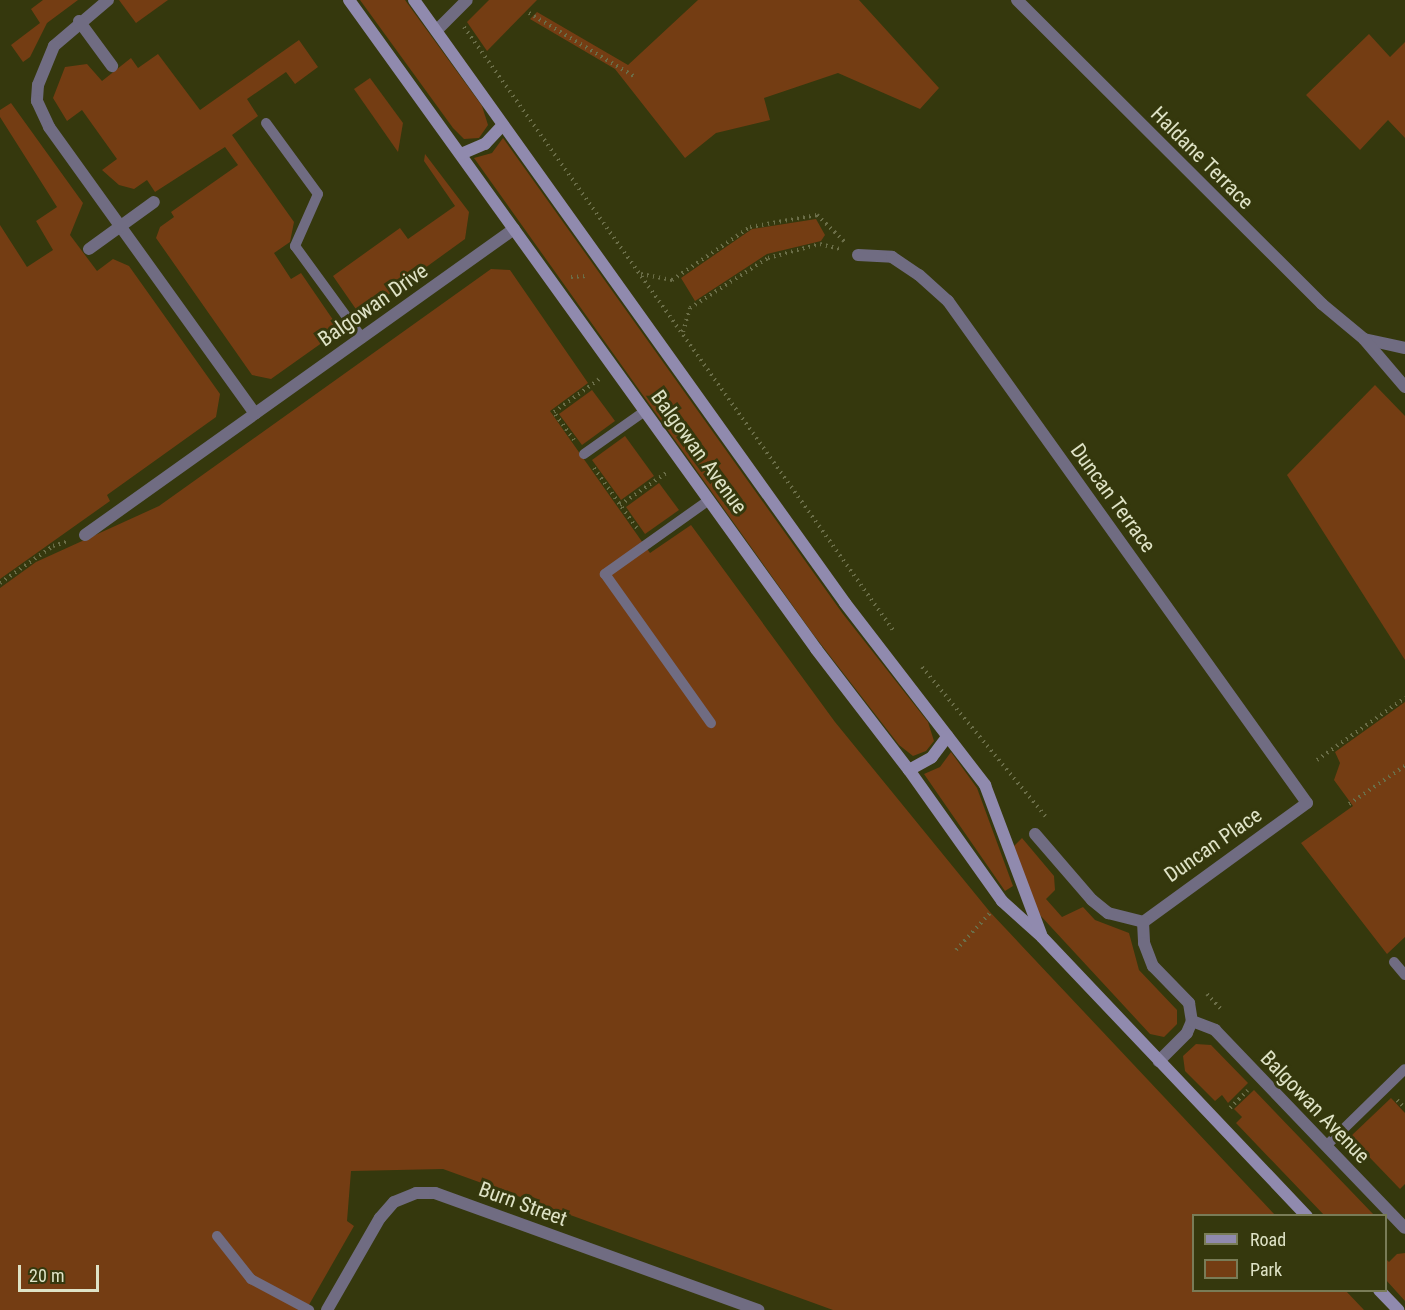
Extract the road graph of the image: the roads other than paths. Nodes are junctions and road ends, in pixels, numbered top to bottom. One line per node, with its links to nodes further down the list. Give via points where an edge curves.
1 (108, 0): 6 (street)
2 (349, 0): 11 (street, Balgowan Avenue)
3 (414, 0): 7 (street, Balgowan Avenue)
4 (467, 0): 7 (street)
5 (1017, 0): 18 (street, Haldane Terrace, via 1322,304)
6 (79, 21): 8 (street); 13 (street, via 54,46 38,85 38,101 49,127)
7 (437, 30): 10 (street, Balgowan Avenue)
8 (112, 66)
9 (266, 123): 17 (lane, via 318,194 295,246)
10 (503, 125): 11 (street, via 485,144); 27 (street, Balgowan Avenue, via 845,603)
11 (461, 154): 14 (street, Balgowan Avenue)
12 (154, 202): 13 (street)
13 (122, 225): 15 (street); 22 (street)
14 (514, 229): 17 (street, Balgowan Drive); 21 (street, Balgowan Avenue)
15 (89, 249)
16 (858, 255): 29 (street, Duncan Terrace, via 892,257 948,302)
17 (362, 338): 22 (street, Balgowan Drive)
18 (1364, 339): 19 (street, Haldane Terrace); 20 (street, Haldane Terrace)
19 (1405, 348)
20 (1405, 387)
21 (645, 411): 23 (lane); 24 (street, Balgowan Avenue)
22 (255, 414): 25 (street, Balgowan Drive)
23 (584, 454)
24 (709, 500): 26 (lane, via 605,574); 28 (street, Balgowan Avenue, via 816,650)
25 (85, 535)
26 (711, 723)
27 (948, 736): 28 (street, via 932,757); 32 (street, Balgowan Avenue, via 985,785)
28 (909, 770): 32 (street, Balgowan Avenue, via 1002,901)
29 (1307, 803): 31 (street, Duncan Place)
30 (1035, 834): 31 (street, via 1092,900 1108,913)
31 (1143, 922): 35 (street, via 1144,943 1153,966 1189,1003)
32 (1042, 937): 36 (street, Balgowan Avenue)
33 (1394, 962): 34 (lane)
34 (1405, 975)
35 (1192, 1021): 36 (street, via 1187,1033); 38 (street, Balgowan Avenue, via 1215,1030)
36 (1159, 1061): 39 (street, Balgowan Avenue)
37 (1405, 1069): 38 (lane)
38 (1326, 1146): 40 (street, Balgowan Avenue)
39 (1306, 1214)
40 (1405, 1228)
41 (217, 1236): 43 (lane, via 251,1279)
42 (1380, 1292): 46 (street)
43 (309, 1310)
44 (327, 1310): 45 (street, Burn Street, via 380,1218 394,1202 435,1193)
45 (758, 1310)
46 (1398, 1310)

